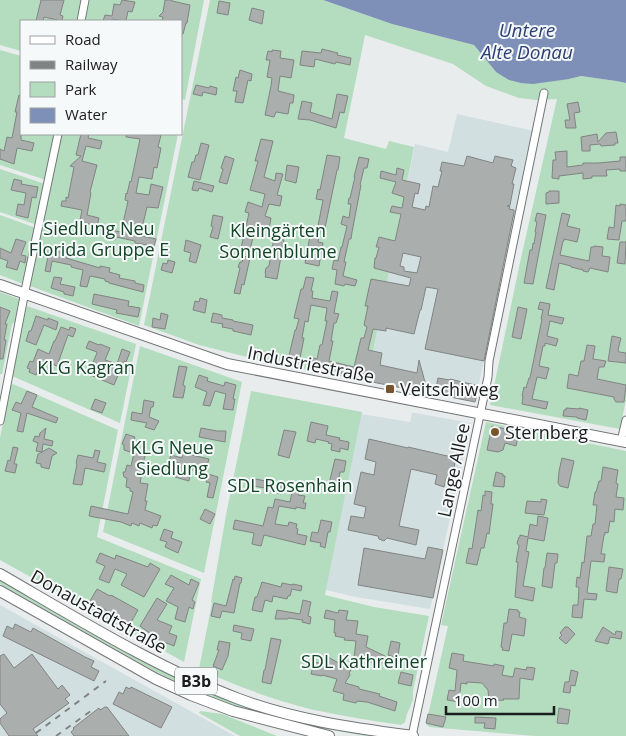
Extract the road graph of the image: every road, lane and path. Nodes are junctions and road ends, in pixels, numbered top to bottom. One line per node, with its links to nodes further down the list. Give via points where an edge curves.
1 (85, 0): 2 (street)
2 (81, 20)
3 (544, 93): 7 (street, Lange Allee)
4 (58, 135): 6 (street)
5 (0, 285): 6 (main road, Industriestraße)
6 (25, 293): 7 (main road, Industriestraße, via 227,364); 9 (street)
7 (481, 414): 10 (main road, Industriestraße); 14 (street, Lange Allee)
8 (626, 420): 10 (street)
9 (0, 421)
10 (624, 441)
11 (0, 574): 14 (main road, Donaustadtstraße / B3b, via 147,658 240,699 326,722)
12 (0, 591): 13 (main road, Donaustadtstraße / B3b, via 156,679 191,695 233,711)
13 (329, 736)
14 (413, 736)

